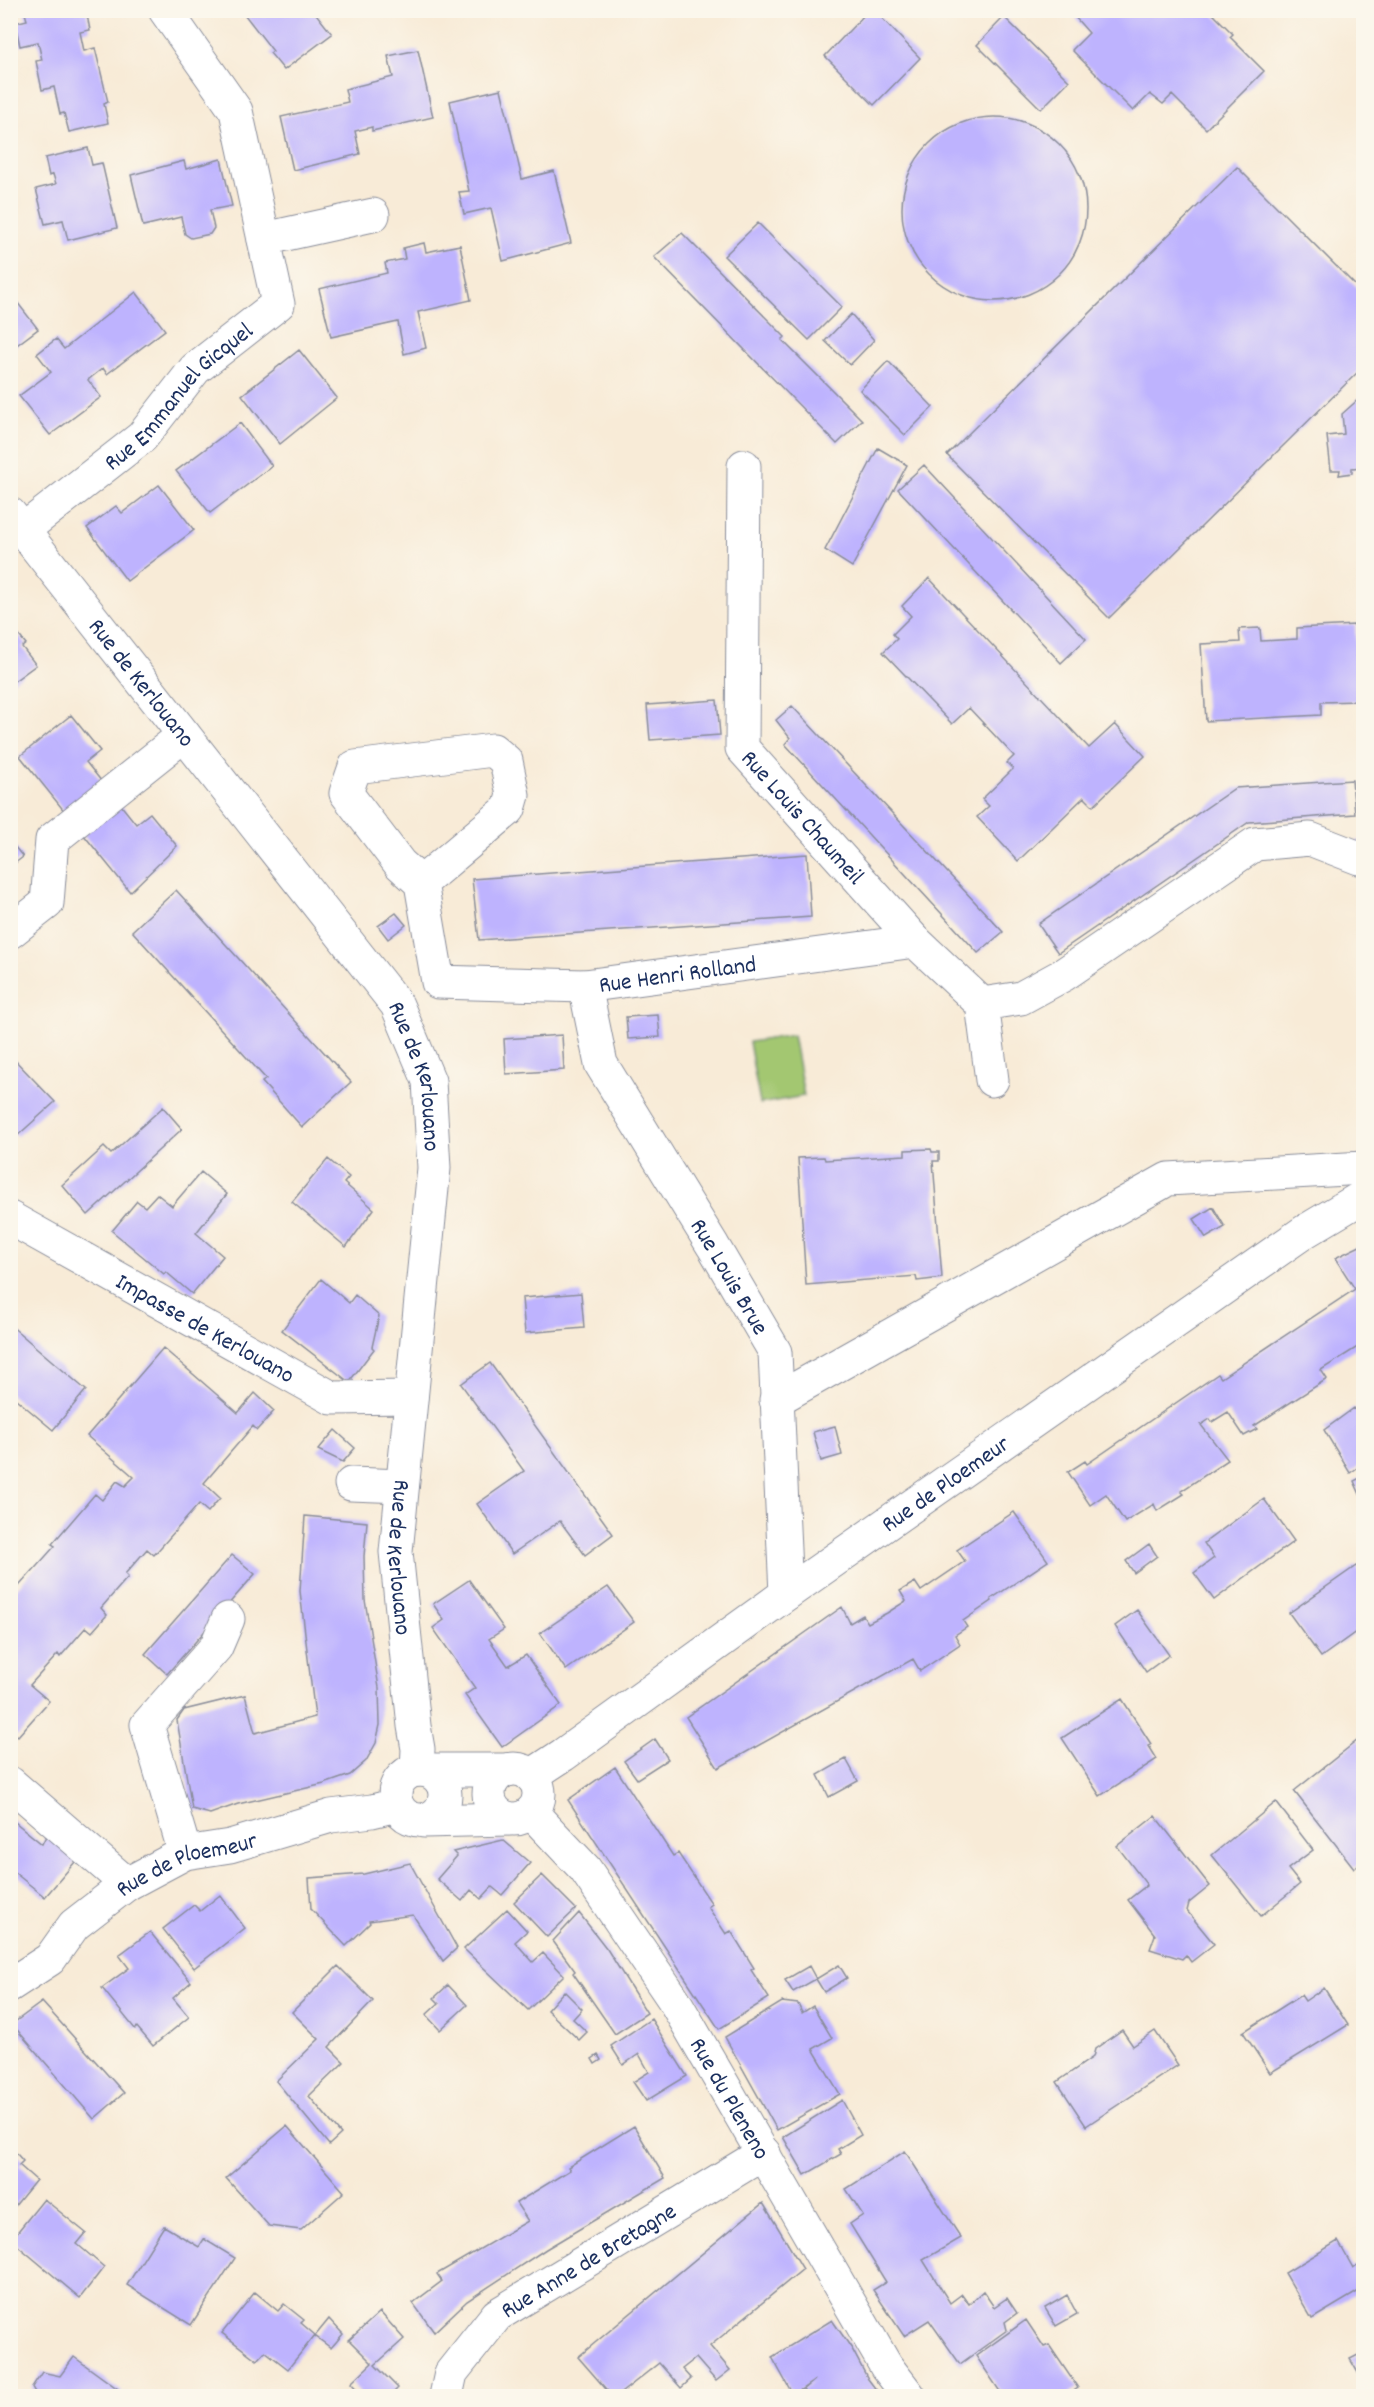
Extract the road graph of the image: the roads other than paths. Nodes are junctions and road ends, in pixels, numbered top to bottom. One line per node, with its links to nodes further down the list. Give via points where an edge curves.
1 (165, 10): 3 (street, Rue Emmanuel Gicquel, via 236,111)
2 (373, 214): 3 (street)
3 (264, 238): 5 (street, Rue Emmanuel Gicquel, via 278,304 195,369 142,436)
4 (744, 466): 10 (street, Rue Louis Chaumeil, via 742,748)
5 (17, 522): 6 (street, Rue de Kerlouano)
6 (184, 735): 9 (street, via 52,840 47,903); 14 (street, Rue de Kerlouano)
7 (1359, 858): 13 (street, via 1311,839 1255,844 1063,975 1021,998)
8 (421, 883): 8 (street, via 509,809 513,795 506,760 493,750 355,768 346,793 400,864); 11 (street)
9 (10, 932)
10 (915, 941): 12 (street, Rue Henri Rolland); 13 (street, Rue Louis Chaumeil)
11 (438, 982): 12 (street, Rue Henri Rolland); 14 (street)
12 (585, 986): 20 (street, Rue Louis Brue, via 601,1064 775,1352)
13 (982, 1004): 15 (street)
14 (397, 1005): 19 (street, Rue de Kerlouano, via 429,1081 434,1168)
15 (992, 1080)
16 (1364, 1168): 20 (street, via 1168,1179)
17 (1364, 1196): 23 (street, Rue de Ploemeur, via 1304,1232)
18 (10, 1218): 19 (street, Impasse de Kerlouano, via 332,1398)
19 (411, 1397): 22 (street, Rue de Kerlouano)
20 (776, 1400): 23 (street, Rue Louis Brue)
21 (351, 1484): 22 (street)
22 (402, 1486): 25 (street, Rue de Kerlouano, via 396,1552)
23 (786, 1594): 26 (street, Rue de Ploemeur, via 563,1755)
24 (228, 1619): 30 (street, via 216,1647 147,1725)
25 (420, 1770): 26 (street); 28 (street, via 406,1775 396,1788); 28 (street, via 431,1772 443,1783 443,1807 438,1813)
26 (519, 1773): 29 (street, via 539,1790 539,1798); 29 (street, Rue du Pleneno, via 499,1773 488,1795 501,1816)
27 (10, 1783): 31 (street)
28 (410, 1813): 29 (street); 30 (street, Rue de Ploemeur, via 331,1816 230,1846)
29 (520, 1816): 33 (street, Rue du Pleneno, via 585,1869 668,1990)
30 (185, 1852): 31 (street, Rue de Ploemeur)
31 (127, 1884): 32 (street, Rue de Ploemeur, via 74,1925 50,1959)
32 (10, 1985)
33 (764, 2153): 34 (street, Rue Anne de Bretagne, via 497,2315 451,2373); 35 (street, Rue du Pleneno, via 886,2366)
34 (446, 2397)
35 (909, 2397)

